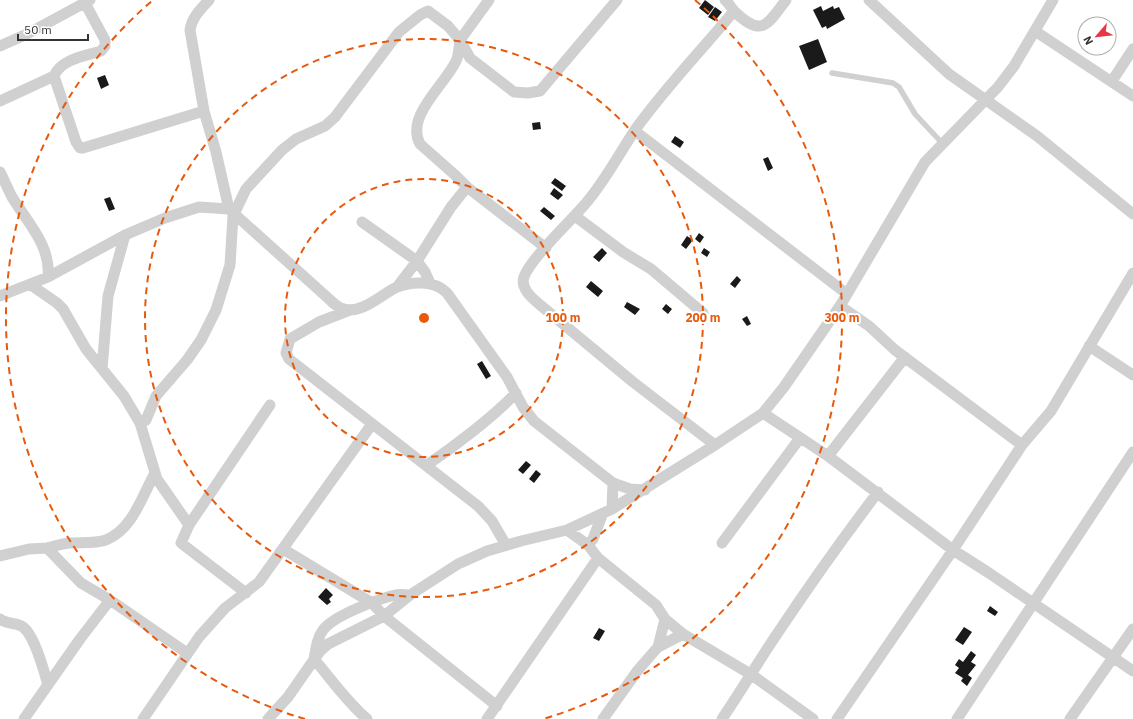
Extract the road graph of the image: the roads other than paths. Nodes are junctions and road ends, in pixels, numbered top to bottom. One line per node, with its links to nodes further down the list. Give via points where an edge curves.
1 (209, 0): 20 (street, via 196,15 190,30)
2 (489, 0): 11 (street)
3 (617, 0): 11 (street, via 540,91 514,92 470,58)
4 (725, 0): 9 (street)
5 (786, 0): 9 (street, via 764,26 750,24)
6 (869, 0): 18 (street, via 949,74)
7 (1053, 0): 10 (street)
8 (88, 2): 12 (street); 15 (street, via 105,40 105,46 101,51 64,64)
9 (734, 11): 21 (street, via 667,88)
10 (1035, 31): 16 (street); 18 (street, via 1014,66)
11 (460, 40): 24 (street, via 457,60 420,113 415,130 420,144); 25 (street, via 448,26 428,11 420,15 399,32 335,117 325,126 296,139 282,150)
12 (0, 46)
13 (1133, 49): 16 (street)
14 (832, 73): 22 (lane, via 893,83 899,87 915,114)
15 (54, 76): 19 (street); 20 (street, via 80,148)
16 (1112, 81): 17 (street)
17 (1133, 96)
18 (985, 100): 22 (street); 28 (street, via 1037,136)
19 (0, 101)
20 (204, 111): 26 (street)
21 (635, 130): 29 (street); 39 (street)
22 (942, 143): 39 (street, via 925,162)
23 (0, 172): 35 (street, via 45,250 49,265)
24 (467, 188): 32 (street); 33 (street, via 451,207)
25 (246, 189): 26 (street); 27 (street)
26 (225, 190): 27 (street)
27 (232, 211): 31 (street, via 200,208 165,218); 42 (street, via 337,306); 53 (street, via 230,265 216,310 201,340 156,396 146,420)
28 (1133, 214)
29 (575, 216): 32 (street); 43 (street, via 622,252 651,269)
30 (362, 222): 33 (street)
31 (125, 235): 35 (street); 46 (street, via 108,296)
32 (546, 248): 57 (street, via 524,276 522,282 529,296)
33 (417, 261): 36 (street); 38 (street)
34 (1133, 273): 44 (street)
35 (48, 277): 37 (street)
36 (430, 283): 38 (street); 48 (street, via 447,293)
37 (31, 285): 40 (street); 46 (street, via 63,309 86,349)
38 (396, 288): 42 (street, via 368,304)
39 (847, 294): 41 (street)
40 (0, 296)
41 (840, 306): 45 (street); 52 (street)
42 (350, 310): 54 (street, via 319,322 290,339 286,353 289,359)
43 (703, 313)
44 (1089, 346): 47 (street); 56 (street, via 1050,411)
45 (906, 357): 56 (street); 59 (street)
46 (102, 369): 53 (street, via 124,396)
47 (1133, 375)
48 (516, 393): 50 (street); 51 (street)
49 (270, 405): 66 (street)
50 (504, 406): 51 (street); 60 (street)
51 (527, 412): 62 (street, via 534,421)
52 (763, 413): 55 (street); 57 (street)
53 (140, 423): 61 (street)
54 (372, 424): 60 (street); 72 (street)
55 (800, 438): 59 (street); 68 (street)
56 (1022, 445): 73 (street)
57 (715, 446): 63 (street)
58 (1133, 452): 80 (street)
59 (828, 456): 64 (street)
60 (427, 465): 70 (street, via 478,506 492,521)
61 (155, 473): 66 (street); 71 (street, via 134,514 121,531 106,540)
62 (613, 483): 63 (street, via 630,489); 65 (street)
63 (645, 490): 65 (street)
64 (878, 492): 73 (street); 91 (street, via 776,634)
65 (607, 511): 67 (street); 69 (street)
66 (189, 525): 76 (street, via 181,540 184,546)
67 (567, 530): 69 (street); 70 (street)
68 (722, 543)
69 (588, 544): 75 (street)
70 (506, 546): 77 (street, via 458,564)
71 (47, 548): 74 (street, via 29,549); 78 (street, via 74,577)
72 (283, 549): 76 (street, via 259,582); 79 (street)
73 (953, 550): 80 (street); 102 (street)
74 (0, 556)
75 (598, 558): 83 (street, via 656,606); 93 (street)
76 (246, 593): 87 (street, via 225,608)
77 (410, 595): 79 (street, via 396,594); 81 (street)
78 (110, 600): 87 (street); 92 (street)
79 (372, 603): 81 (street); 89 (street, via 330,622 322,630 316,644)
80 (1034, 604): 88 (street); 103 (street)
81 (384, 616): 89 (street, via 328,644); 93 (street)
82 (0, 619): 92 (street, via 9,624 20,625 27,631 40,658)
83 (665, 619): 85 (street); 86 (street)
84 (1133, 629): 88 (street)
85 (683, 634): 86 (street); 91 (street)
86 (658, 647): 99 (street)
87 (187, 653): 95 (street)
88 (1114, 658): 90 (street); 104 (street)
89 (314, 659): 96 (street, via 288,697); 97 (street, via 333,680 346,701)
90 (1133, 671)
91 (752, 675): 100 (street); 101 (street)
92 (48, 685): 94 (street)
93 (497, 706): 98 (street)
94 (24, 719)
95 (143, 719)
96 (268, 719)
97 (367, 719)
98 (487, 719)
99 (603, 719)
100 (722, 719)
101 (813, 719)
102 (837, 719)
103 (957, 719)
104 (1070, 719)

